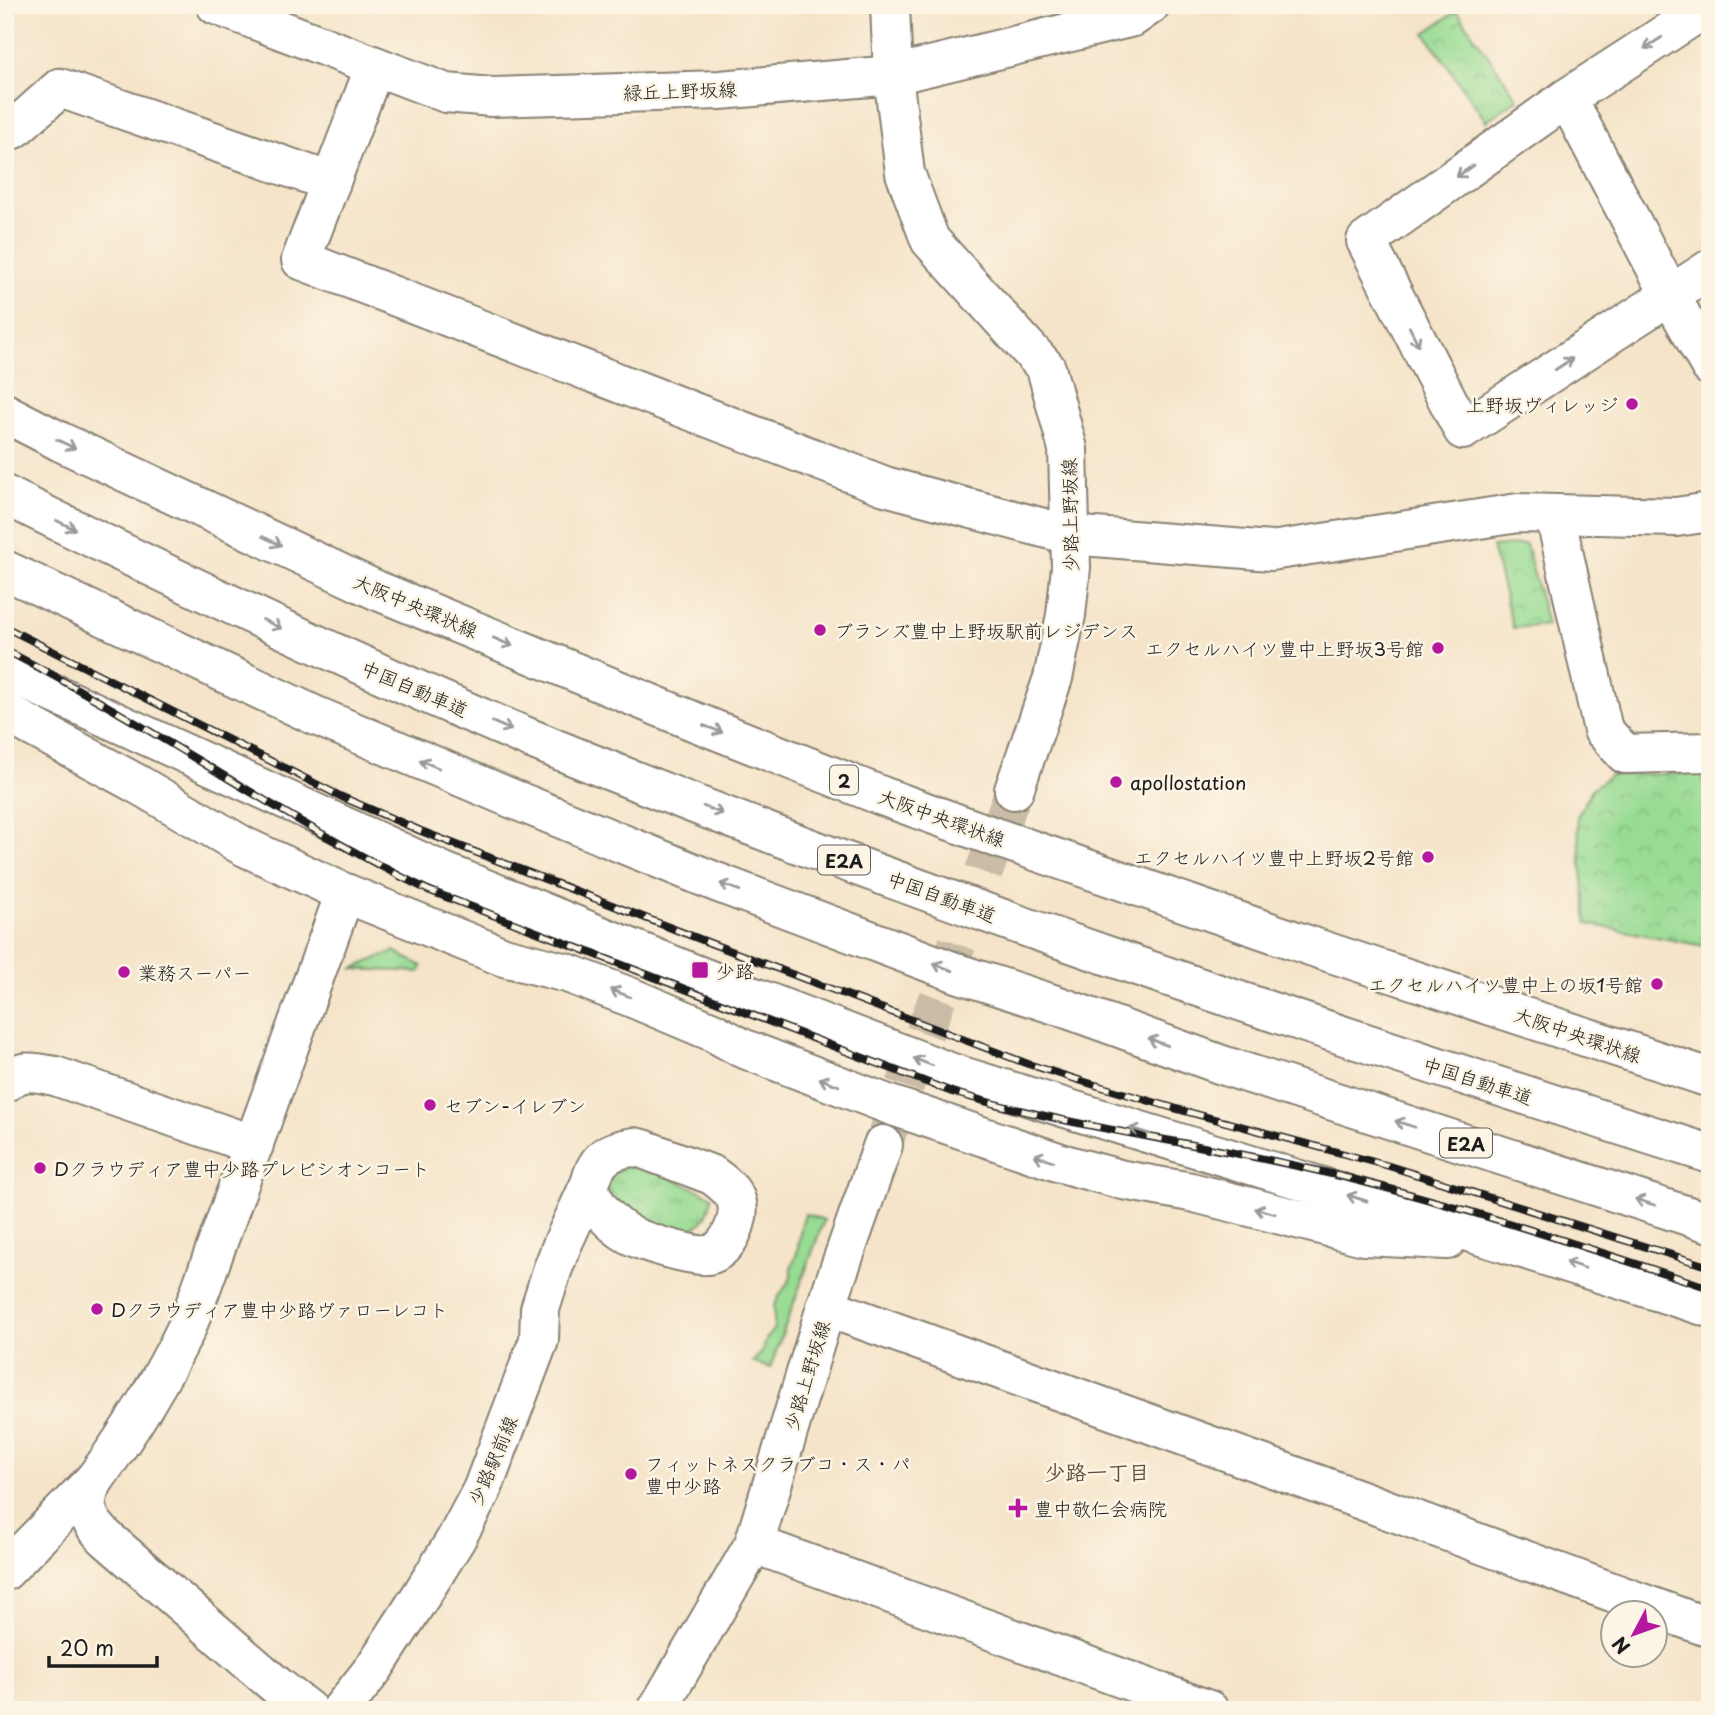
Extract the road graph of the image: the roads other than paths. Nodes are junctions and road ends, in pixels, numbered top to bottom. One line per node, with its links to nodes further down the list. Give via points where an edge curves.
1 (216, 5): 5 (main road, 緑丘上野坂線)
2 (890, 5): 6 (main road, 少路上野坂線)
3 (1150, 5): 6 (main road, 緑丘上野坂線, via 1133,17)
4 (1710, 5): 7 (main road, one-way to 7)
5 (375, 66): 6 (main road, 緑丘上野坂線, via 446,93 492,97 720,90); 9 (main road)
6 (893, 75): 17 (main road, 少路上野坂線, via 905,173 930,240 1046,368 1068,449)
7 (1567, 98): 11 (main road); 11 (main road, one-way to 11, via 1366,242 1463,430)
8 (5, 120): 9 (main road, via 14,129 60,88)
9 (331, 182): 17 (main road, via 301,260 886,486)
10 (1710, 269): 11 (main road)
11 (1670, 295): 12 (main road)
12 (1710, 366)
13 (5, 413): 24 (main road, 大阪中央環状線 / 2, one-way to 24, via 376,590 857,786 1283,936)
14 (5, 495): 28 (main road, 中国自動車道 / E2A, one-way to 28, via 354,662 755,827 1069,942)
15 (1710, 512): 16 (main road, via 1676,517)
16 (1555, 515): 17 (main road, via 1518,513 1271,551); 21 (main road, via 1603,730 1625,754)
17 (1070, 535): 22 (main road, 少路上野坂線, via 1071,567 1061,644)
18 (5, 569): 30 (main road, E2A, one-way to 18, via 1222,1065 960,974 716,882 314,715)
19 (5, 671): 32 (main road, one-way to 19, via 939,1068 444,872)
20 (5, 712): 23 (main road, via 243,846)
21 (1710, 752)
22 (1014, 790)
23 (345, 893): 27 (main road); 32 (main road, one-way to 23, via 1364,1236 1061,1163 847,1089 617,992 504,957)
24 (1710, 1077)
25 (5, 1083): 27 (main road, via 18,1073 55,1076)
26 (883, 1144): 34 (main road, 少路上野坂線)
27 (254, 1145): 38 (main road, via 187,1327 143,1408)
28 (1710, 1154)
29 (589, 1186): 31 (main road, 少路駅前線, via 601,1209); 31 (main road, 少路駅前線, via 604,1157 634,1147 712,1175 734,1195 738,1205 729,1237 710,1255); 37 (main road, 少路駅前線, via 540,1308)
30 (1710, 1223)
31 (631, 1235): 37 (main road, via 612,1237 589,1248 559,1315)
32 (1502, 1242): 33 (main road, one-way to 32)
33 (1621, 1280): 35 (main road); 36 (main road)
34 (826, 1307): 39 (main road, 少路上野坂線); 41 (main road)
35 (1710, 1308)
36 (1710, 1323)
37 (539, 1340): 43 (main road, 少路駅前線, via 470,1514 381,1658)
38 (95, 1479): 40 (main road); 42 (main road, via 86,1509 96,1528)
39 (754, 1544): 44 (main road, 少路上野坂線); 45 (main road)
40 (5, 1571)
41 (1710, 1628)
42 (308, 1710)
43 (341, 1710)
44 (657, 1710)
45 (1209, 1710)

